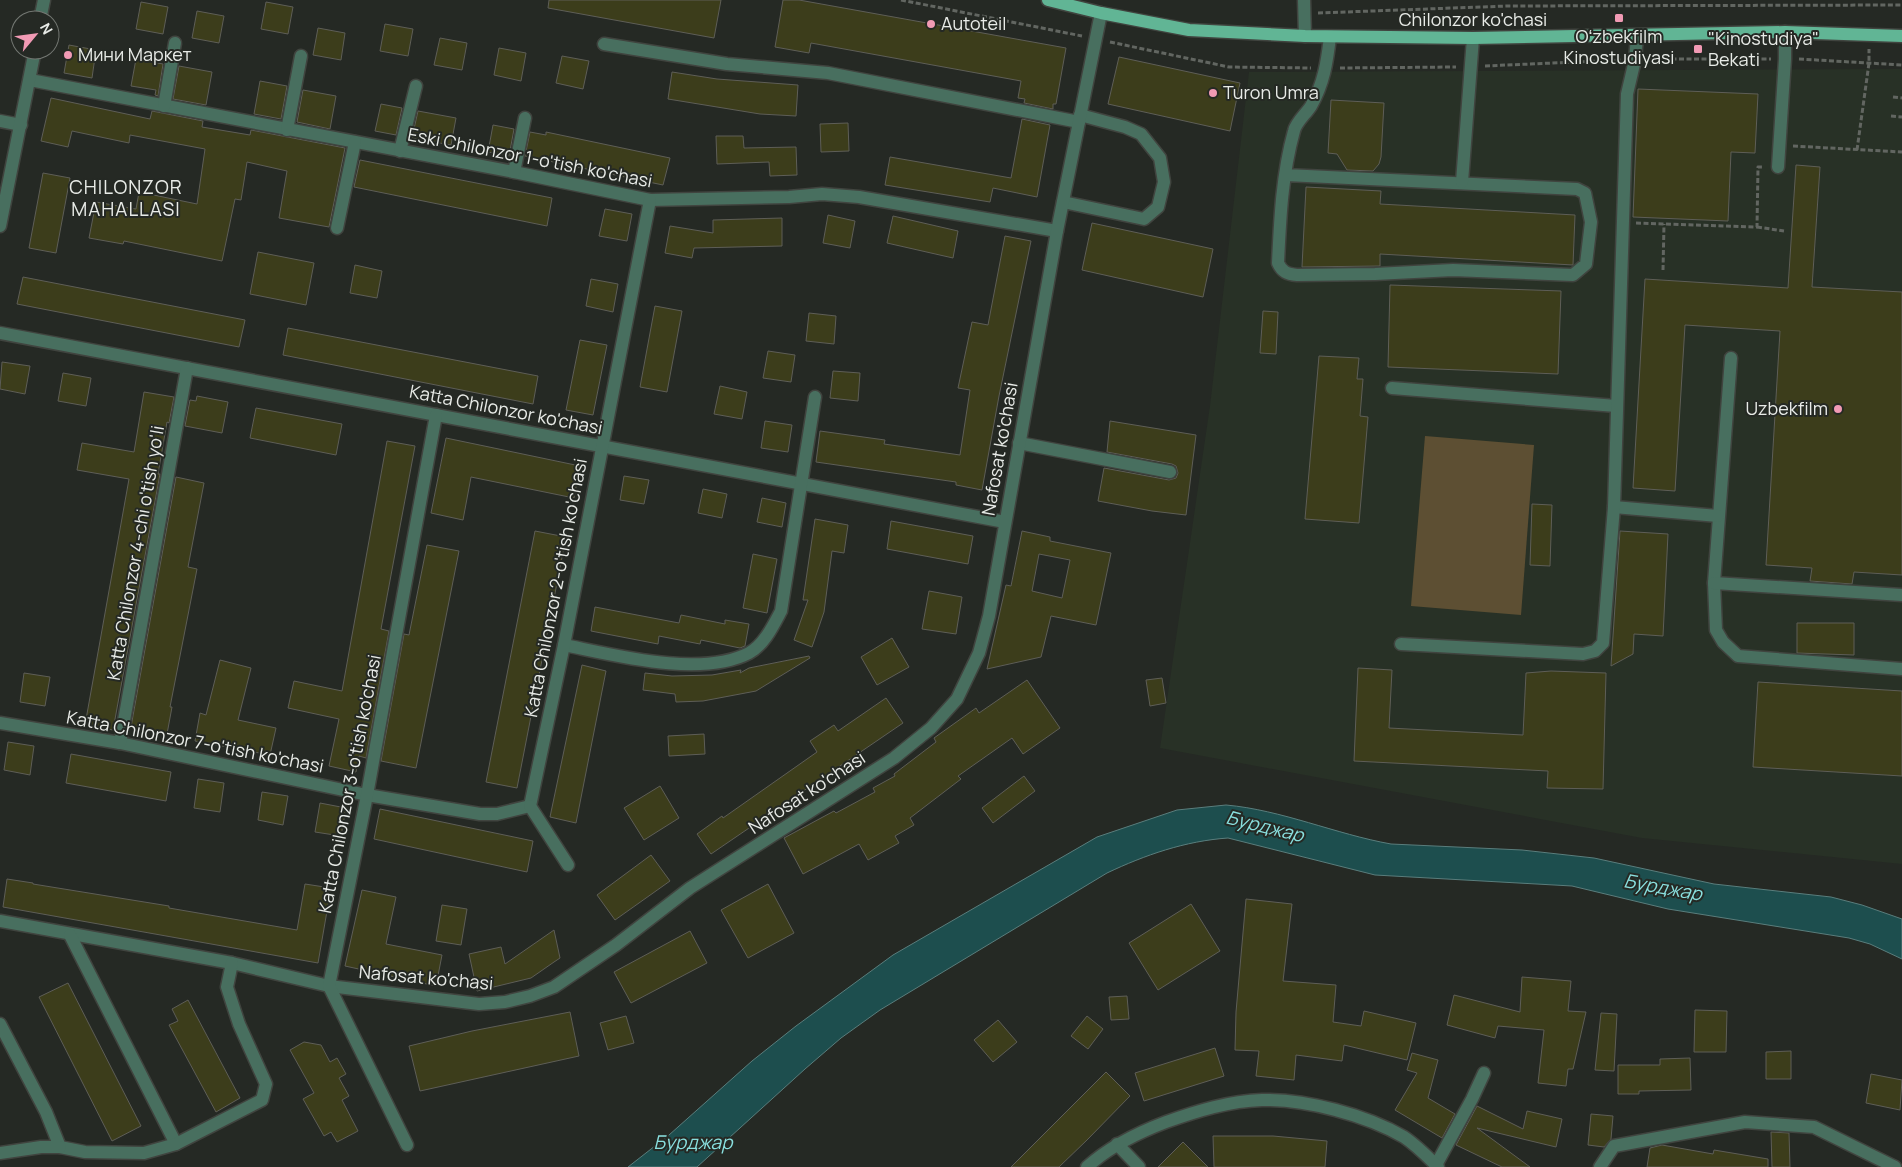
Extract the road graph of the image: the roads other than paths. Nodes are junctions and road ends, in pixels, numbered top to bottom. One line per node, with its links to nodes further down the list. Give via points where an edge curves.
1 (1055, 1): 3 (main road, Chilonzor ko'chasi)
2 (1304, 6): 5 (street)
3 (1101, 13): 5 (main road, Chilonzor ko'chasi, via 1189,30); 18 (street, Nafosat ko'chasi)
4 (1785, 32): 6 (main road, Chilonzor ko'chasi); 7 (main road, Chilonzor ko'chasi); 24 (street)
5 (1304, 36): 8 (main road, Chilonzor ko'chasi)
6 (1637, 36): 9 (main road, Chilonzor ko'chasi); 38 (street, via 1627,94)
7 (1902, 36)
8 (1330, 37): 9 (main road, Chilonzor ko'chasi); 26 (street, via 1327,68 1321,87 1294,128)
9 (1473, 38): 27 (street)
10 (175, 43): 16 (street)
11 (604, 44): 18 (street, via 727,64 828,73)
12 (301, 56): 21 (street)
13 (33, 60): 14 (street)
14 (30, 80): 16 (street, Eski Chilonzor 1-o'tish ko'chasi); 20 (street)
15 (416, 86): 23 (street)
16 (164, 106): 21 (street, Eski Chilonzor 1-o'tish ko'chasi)
17 (525, 118): 25 (street)
18 (1079, 119): 29 (street, Nafosat ko'chasi); 29 (street, via 1125,127 1141,134 1160,158 1164,182 1158,208 1144,218)
19 (0, 121): 20 (street)
20 (21, 125): 30 (street)
21 (287, 130): 22 (street, Eski Chilonzor 1-o'tish ko'chasi)
22 (355, 142): 23 (street, Eski Chilonzor 1-o'tish ko'chasi); 31 (street)
23 (400, 151): 25 (street, Eski Chilonzor 1-o'tish ko'chasi)
24 (1778, 167)
25 (514, 172): 28 (street, Eski Chilonzor 1-o'tish ko'chasi)
26 (1286, 175): 27 (street); 27 (street, via 1278,263 1288,274 1453,270 1573,275 1586,264 1591,222 1585,193 1577,189)
27 (1462, 182)
28 (650, 200): 32 (street, Eski Chilonzor 1-o'tish ko'chasi, via 822,194 859,196); 41 (street, Katta Chilonzor 2-o'tish ko'chasi)
29 (1063, 202): 32 (street, Nafosat ko'chasi)
30 (0, 226)
31 (337, 228)
32 (1057, 231): 40 (street, Nafosat ko'chasi)
33 (0, 333): 35 (street, Katta Chilonzor ko'chasi)
34 (1731, 358): 45 (street)
35 (187, 368): 39 (street, Katta Chilonzor ko'chasi); 53 (street, Katta Chilonzor 4-chi o'tish yo'li)
36 (1392, 388): 38 (street)
37 (815, 397): 43 (street)
38 (1616, 406): 44 (street)
39 (436, 415): 41 (street, Katta Chilonzor ko'chasi); 54 (street, Katta Chilonzor 3-o'tish ko'chasi)
40 (1019, 443): 42 (street); 46 (street, Nafosat ko'chasi)
41 (602, 446): 43 (street, Katta Chilonzor ko'chasi); 50 (street, Katta Chilonzor 2-o'tish ko'chasi)
42 (1170, 472)
43 (802, 484): 46 (street, Katta Chilonzor ko'chasi); 50 (street, via 781,611 770,632 750,652 725,662 670,663)
44 (1614, 507): 45 (street); 49 (street, via 1603,643 1594,651 1583,654)
45 (1718, 516): 47 (street)
46 (1005, 522): 60 (street, Nafosat ko'chasi, via 989,616 979,653 957,698 931,728 894,758 690,888 616,945 554,987 505,1002 479,1004)
47 (1714, 583): 48 (street); 51 (street, via 1716,630 1722,642 1738,656)
48 (1902, 595)
49 (1401, 644)
50 (564, 645): 55 (street, Katta Chilonzor 2-o'tish ko'chasi)
51 (1902, 669)
52 (0, 722): 53 (street, Katta Chilonzor 7-o'tish ko'chasi)
53 (120, 743): 54 (street, Katta Chilonzor 7-o'tish ko'chasi)
54 (367, 796): 55 (street, Katta Chilonzor 7-o'tish ko'chasi, via 480,814 498,814); 60 (street, Katta Chilonzor 3-o'tish ko'chasi)
55 (530, 806): 56 (street)
56 (568, 865)
57 (0, 921): 58 (street, Nafosat ko'chasi)
58 (70, 935): 59 (street, Nafosat ko'chasi); 63 (street)
59 (232, 963): 60 (street, Nafosat ko'chasi); 63 (street, via 227,987 239,1024 266,1084 262,1100)
60 (329, 986): 65 (street)
61 (0, 1024): 66 (street, via 46,1112)
62 (1484, 1073): 68 (street)
63 (176, 1144): 66 (street, via 144,1153 86,1152)
64 (1117, 1144): 68 (street, via 1207,1109 1244,1102 1281,1101 1373,1122 1406,1138); 69 (street); 70 (street)
65 (407, 1145)
66 (60, 1147): 67 (street)
67 (0, 1153)
68 (1437, 1166)
69 (1087, 1167)
70 (1139, 1167)
71 (1600, 1167): 72 (street, via 1614,1146 1745,1122 1814,1127)
72 (1895, 1167)

